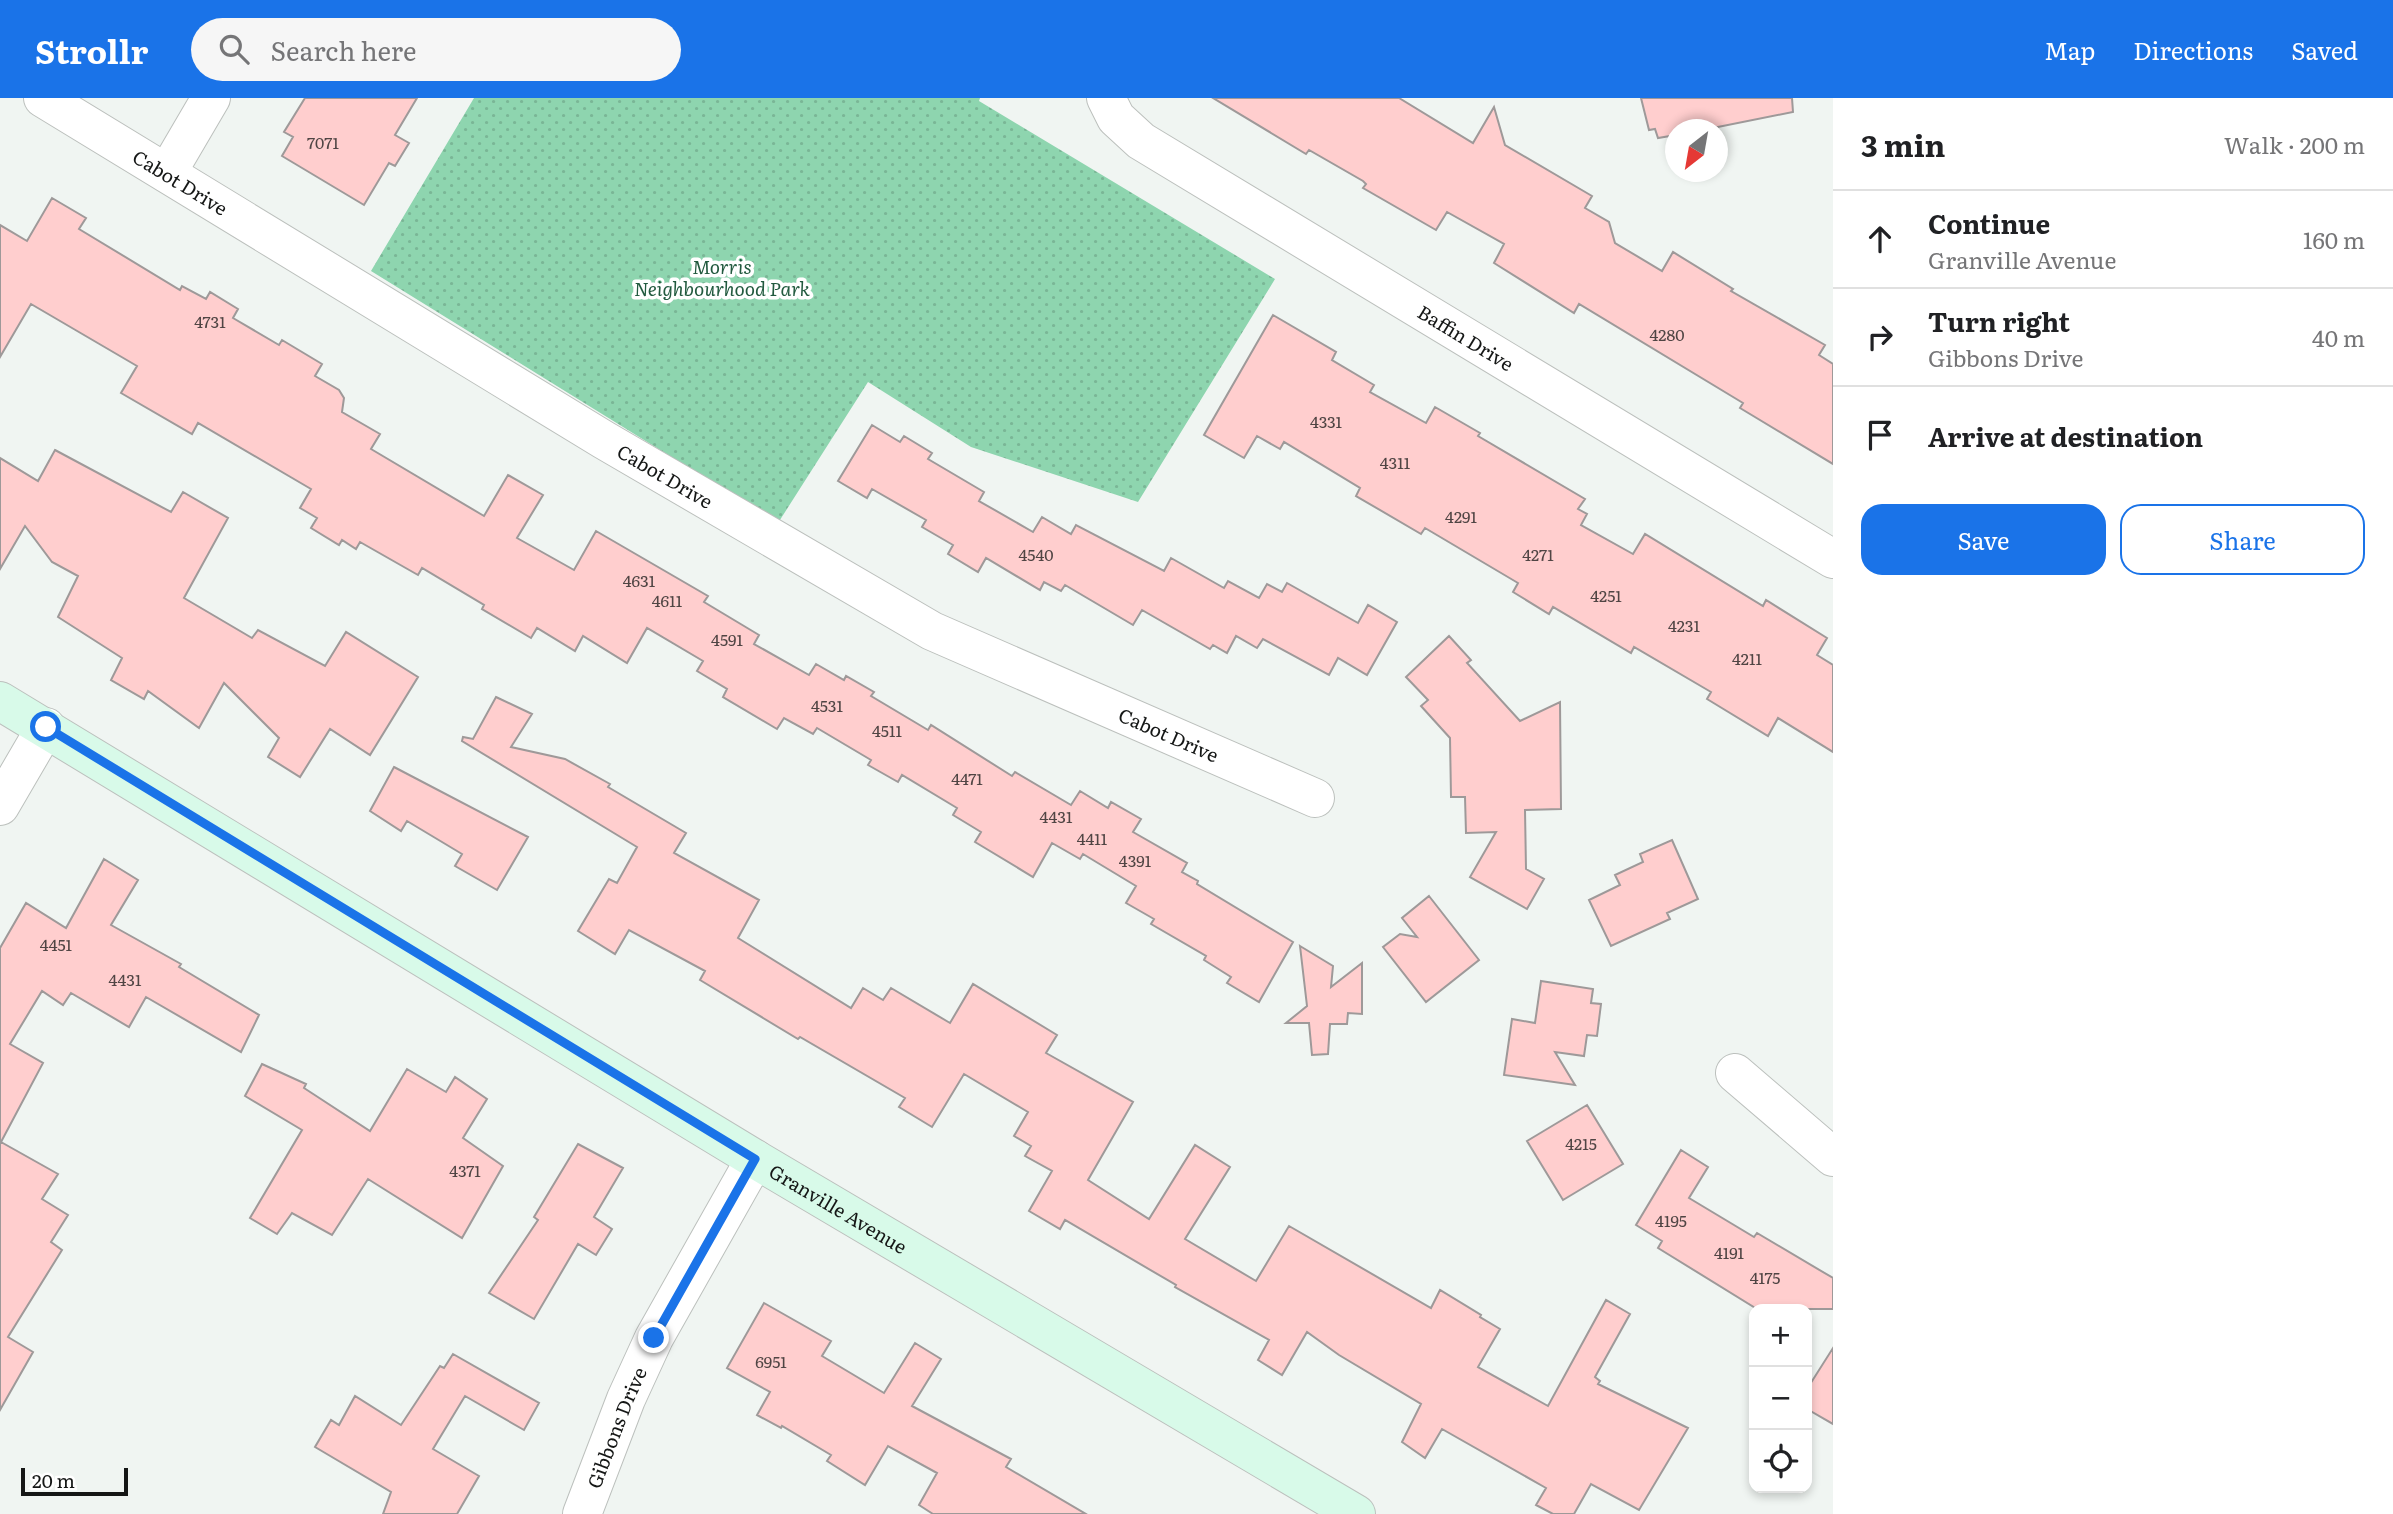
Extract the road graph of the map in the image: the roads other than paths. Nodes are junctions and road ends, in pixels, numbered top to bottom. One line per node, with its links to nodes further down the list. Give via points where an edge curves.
1 (43, 98): 4 (street, Cabot Drive)
2 (211, 98): 4 (street)
3 (1107, 102): 5 (street, Baffin Drive, via 1141,141)
4 (167, 173): 8 (street, Cabot Drive, via 604,440 932,631)
5 (1833, 559)
6 (0, 701): 7 (street, Granville Avenue)
7 (46, 727): 9 (street); 12 (street, Granville Avenue)
8 (1315, 798)
9 (0, 806)
10 (1735, 1073): 11 (street)
11 (1833, 1157)
12 (755, 1159): 13 (street, Gibbons Drive, via 654,1338); 14 (street, Granville Avenue)
13 (582, 1514)
14 (1356, 1514)

